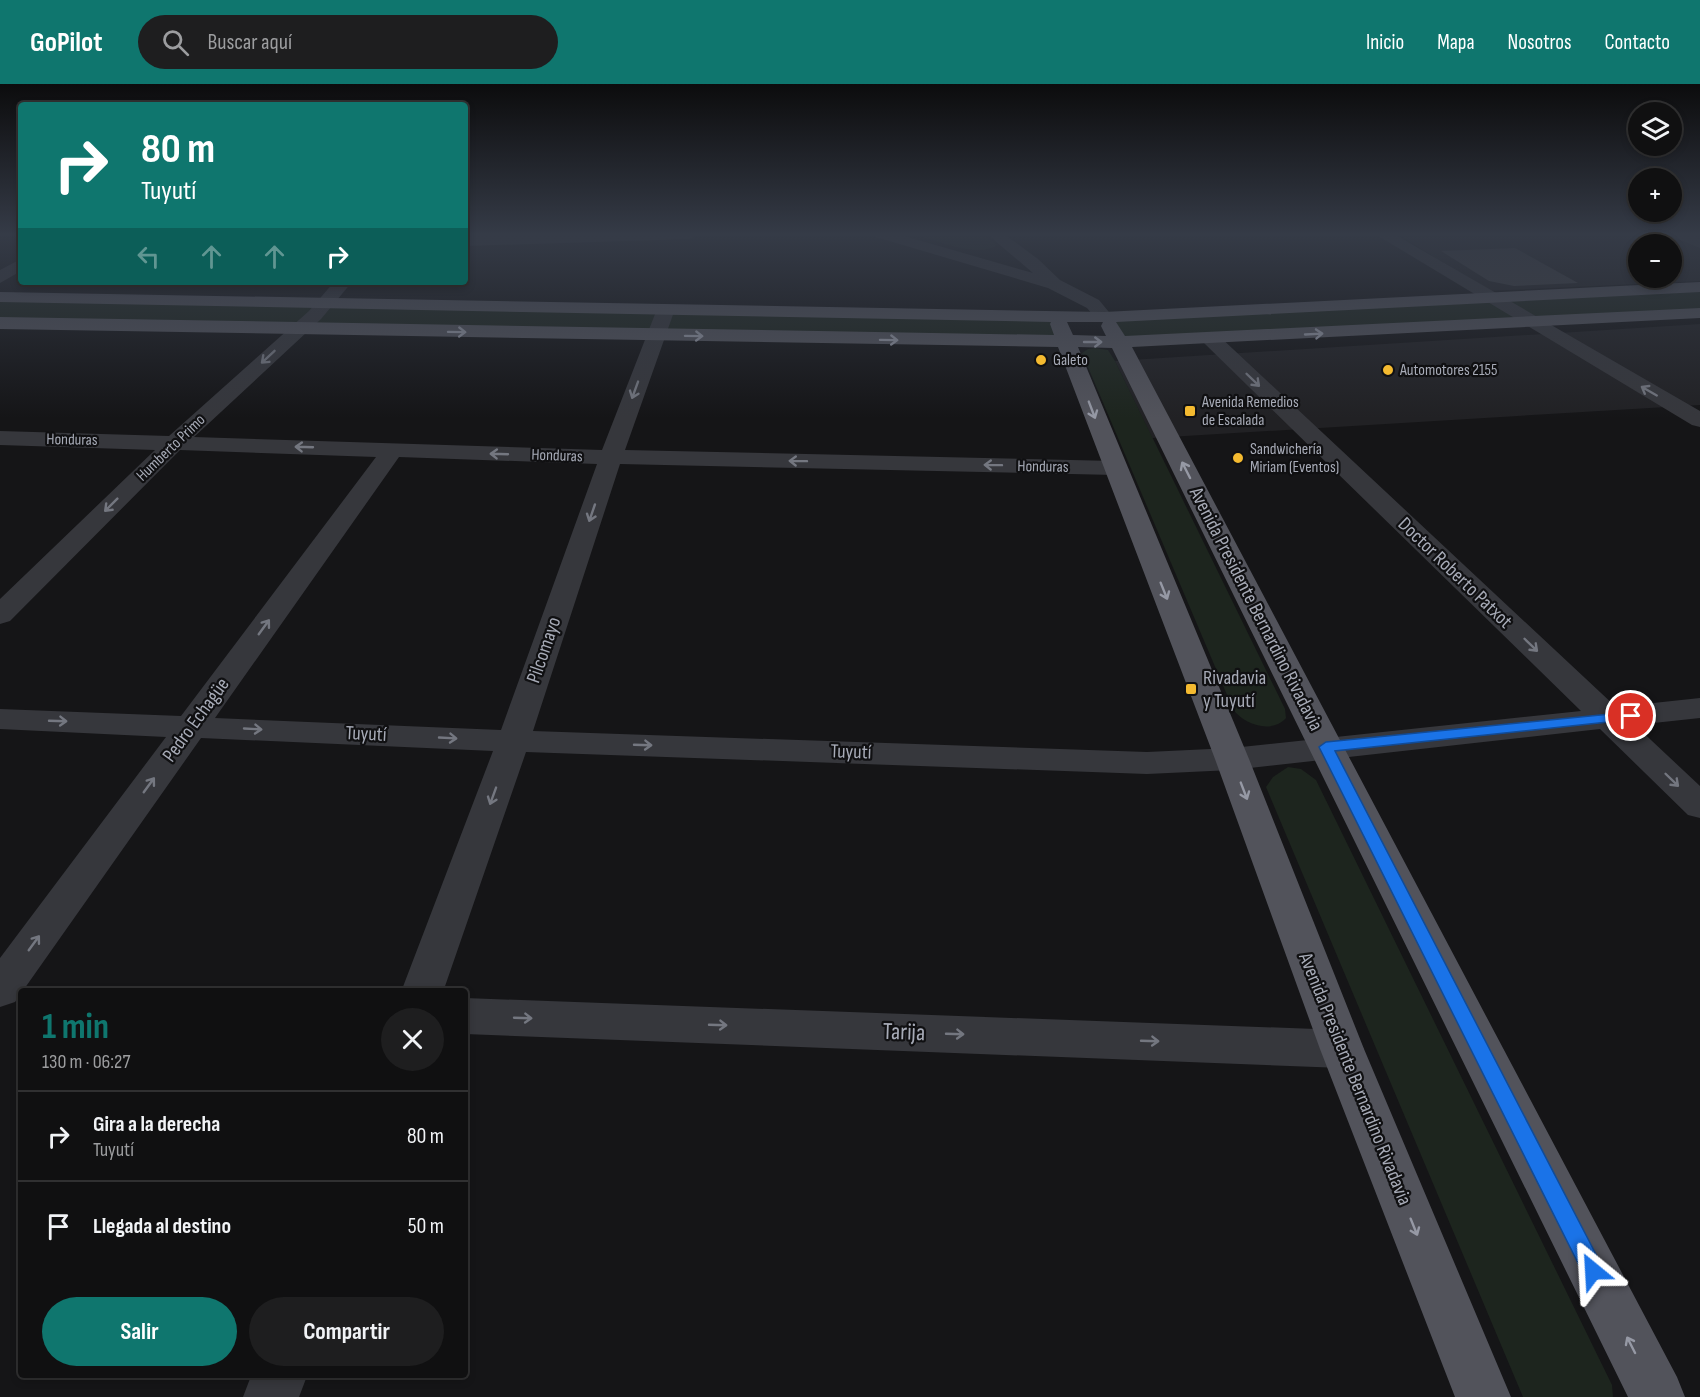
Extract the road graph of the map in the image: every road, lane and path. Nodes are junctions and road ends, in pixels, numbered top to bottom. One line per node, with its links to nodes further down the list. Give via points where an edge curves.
1 (332, 295): 8 (street, Humberto Primo)
2 (1058, 295): 15 (street)
3 (1076, 295): 11 (street, Avenida Presidente Bernardino Rivadavia, via 1093,304)
4 (1489, 295): 7 (street)
5 (1528, 295): 7 (main road)
6 (0, 297): 8 (main road)
7 (1492, 297): 11 (main road); 13 (street)
8 (326, 302): 9 (main road); 14 (street, Humberto Primo)
9 (666, 309): 15 (main road); 16 (street, Pilcomayo)
10 (1700, 313): 13 (main road)
11 (1104, 317): 15 (main road); 18 (main road, Avenida Presidente Bernardino Rivadavia)
12 (0, 323): 14 (main road)
13 (1531, 323): 17 (main road, one-way to 13); 19 (street, one-way to 13)
14 (298, 329): 16 (main road, one-way to 16); 21 (street, Humberto Primo, one-way to 21)
15 (1061, 329): 16 (main road, one-way to 15); 18 (main road, one-way to 18); 24 (main road, Avenida Presidente Bernardino Rivadavia, one-way to 24)
16 (656, 335): 23 (street, Pilcomayo, one-way to 23)
17 (1211, 339): 18 (main road); 27 (street, Doctor Roberto Patxot, one-way to 27)
18 (1120, 342): 31 (main road, Avenida Presidente Bernardino Rivadavia, one-way to 18)
19 (1700, 420)
20 (0, 438): 21 (street, Honduras)
21 (175, 443): 22 (street, Honduras, one-way to 21); 25 (street, Humberto Primo, one-way to 25)
22 (392, 451): 23 (street, Honduras, one-way to 22); 29 (street, Pedro Echagüe, one-way to 22)
23 (610, 458): 24 (street, Honduras, one-way to 23); 30 (street, Pilcomayo, one-way to 30)
24 (1115, 468): 32 (main road, Avenida Presidente Bernardino Rivadavia, one-way to 32)
25 (0, 615)
26 (1700, 708): 27 (street, Tuyutí)
27 (1608, 718): 31 (street, Tuyutí); 33 (street, Doctor Roberto Patxot, one-way to 33)
28 (0, 719): 29 (street, Tuyutí, one-way to 29)
29 (191, 727): 30 (street, Tuyutí, one-way to 30); 35 (street, Pedro Echagüe, one-way to 29)
30 (513, 741): 32 (street, Tuyutí, one-way to 32, via 1147,763); 34 (street, Pilcomayo, one-way to 34)
31 (1326, 747): 32 (street, Tuyutí); 41 (main road, Avenida Presidente Bernardino Rivadavia, one-way to 31)
32 (1232, 759): 37 (main road, Avenida Presidente Bernardino Rivadavia, one-way to 37)
33 (1700, 806)
34 (423, 988)
35 (0, 990)
36 (468, 1016): 37 (street, Tarija, one-way to 37)
37 (1342, 1049): 40 (main road, Avenida Presidente Bernardino Rivadavia, one-way to 40)
38 (278, 1378): 39 (street)
39 (271, 1397)
40 (1483, 1397)
41 (1657, 1397)

